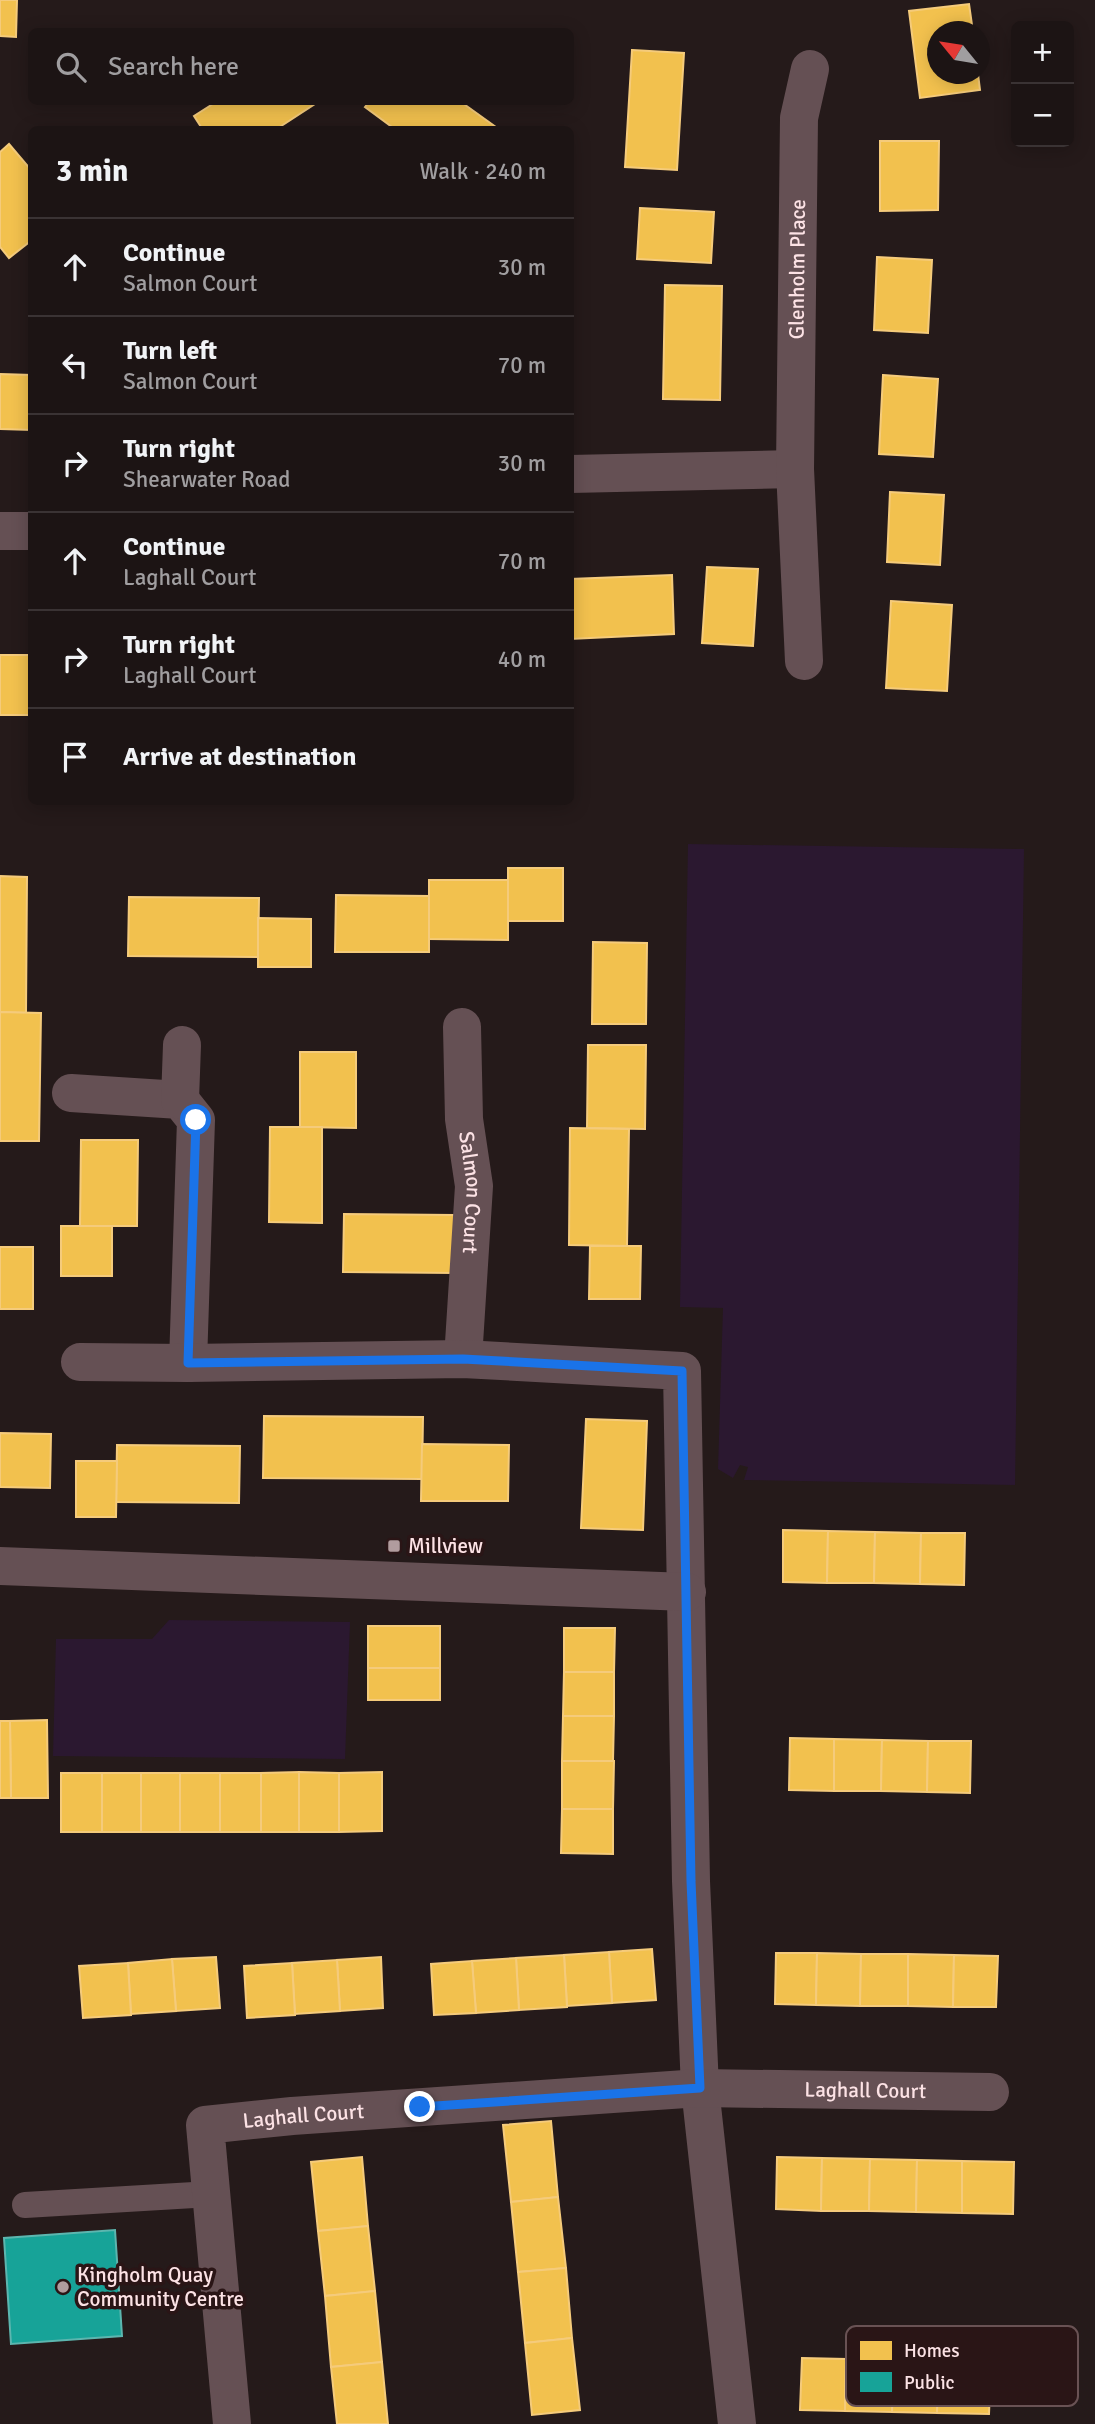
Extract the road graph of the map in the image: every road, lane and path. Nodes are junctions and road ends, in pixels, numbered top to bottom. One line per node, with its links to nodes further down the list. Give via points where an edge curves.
1 (810, 69): 2 (street, Glenholm Place, via 799,118)
2 (794, 469): 3 (street); 6 (street, Glenholm Place)
3 (574, 474)
4 (0, 531): 5 (street)
5 (28, 531)
6 (804, 661)
7 (462, 1027): 11 (street, Salmon Court, via 464,1119 474,1186)
8 (182, 1045): 10 (street)
9 (71, 1093): 10 (street)
10 (180, 1100): 13 (street, via 196,1120)
11 (463, 1359): 13 (street); 15 (street, via 682,1371)
12 (80, 1362): 13 (street)
13 (188, 1363)
14 (0, 1566): 15 (street)
15 (687, 1592): 16 (street, via 691,1881)
16 (700, 2088): 17 (street, Laghall Court); 18 (street, Laghall Court, via 205,2125); 21 (street)
17 (990, 2092)
18 (211, 2194): 19 (lane); 20 (street, Laghall Court)
19 (25, 2205)
20 (232, 2424)
21 (737, 2424)

